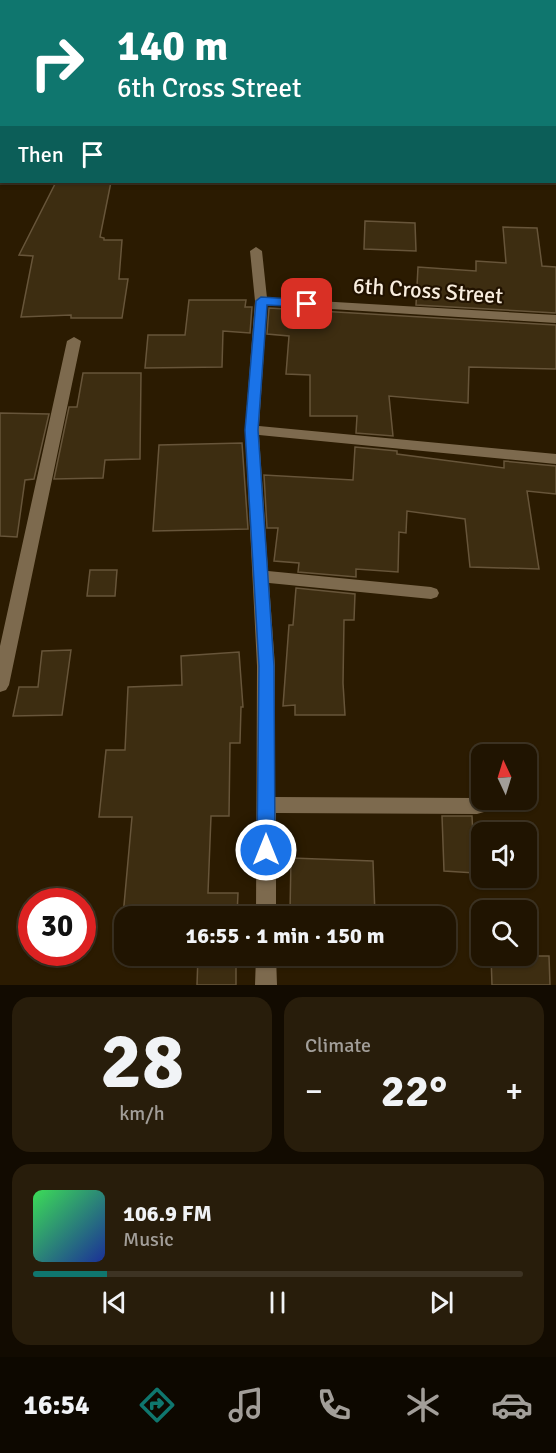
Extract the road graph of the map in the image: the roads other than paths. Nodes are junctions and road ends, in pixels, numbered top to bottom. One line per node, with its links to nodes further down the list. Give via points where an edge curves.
1 (256, 251): 2 (street)
2 (261, 301): 3 (street, 6th Cross Street); 5 (street)
3 (556, 319)
4 (74, 340): 9 (street)
5 (252, 430): 6 (street); 7 (street)
6 (556, 459)
7 (261, 576): 8 (street); 10 (street, via 266,666)
8 (431, 593)
9 (1, 680)
10 (266, 805): 11 (street); 12 (street)
11 (471, 806)
12 (266, 906)
13 (266, 966): 14 (street)
14 (266, 985)

